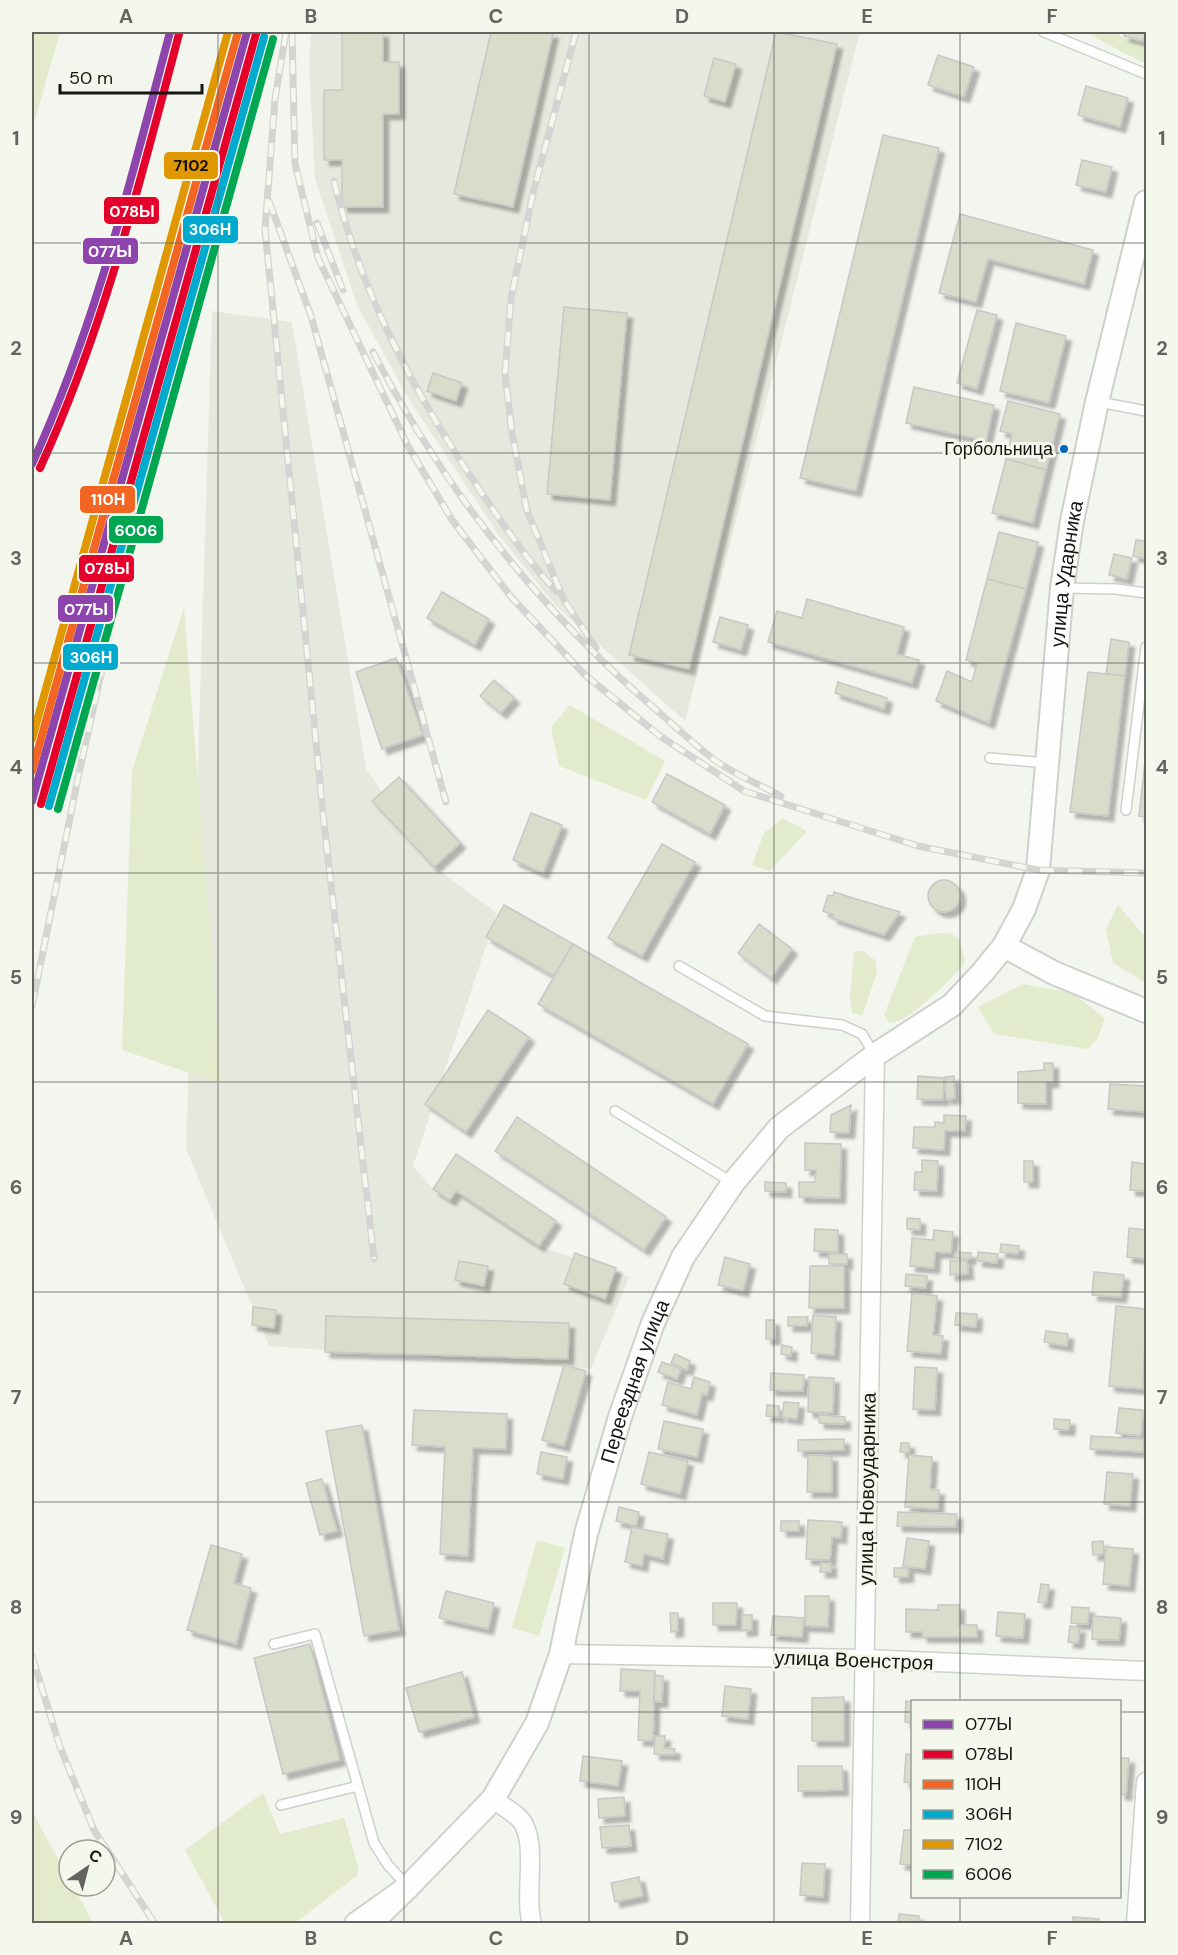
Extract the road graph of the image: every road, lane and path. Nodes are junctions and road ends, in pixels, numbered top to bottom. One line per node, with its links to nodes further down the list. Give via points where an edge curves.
1 (1044, 32): 2 (lane)
2 (1146, 74)
3 (1145, 216): 4 (street, улица Ударника)
4 (1097, 402): 5 (lane); 6 (street, улица Ударника)
5 (1146, 411)
6 (1062, 588): 7 (lane); 10 (street, улица Ударника)
7 (1146, 593)
8 (1146, 647): 11 (lane)
9 (990, 758): 10 (lane)
10 (1046, 762): 12 (street, улица Ударника, via 1038,870 1024,909)
11 (1126, 810)
12 (1004, 946): 14 (street, via 1054,973); 15 (street, Переездная улица, via 952,1005)
13 (679, 966): 15 (lane, via 765,1016 842,1025 862,1034)
14 (1146, 1011)
15 (875, 1055): 17 (street, Переездная улица, via 779,1128); 20 (street, улица Новоударника)
16 (615, 1111): 17 (lane)
17 (733, 1183): 19 (street, Переездная улица, via 683,1257 653,1323 620,1417 586,1534)
18 (274, 1644): 23 (lane, via 315,1634)
19 (561, 1654): 20 (street, улица Военстроя); 24 (street, Переездная улица, via 537,1723)
20 (864, 1659): 21 (street, улица Военстроя); 30 (street, улица Новоударника)
21 (1146, 1671)
22 (1146, 1782): 31 (street)
23 (358, 1786): 25 (lane); 26 (lane, via 374,1843)
24 (493, 1799): 26 (street, Переездная улица); 29 (street, via 520,1819 528,1833 527,1889)
25 (281, 1805)
26 (408, 1887): 27 (street); 28 (street)
27 (356, 1923)
28 (370, 1923)
29 (532, 1923)
30 (860, 1923)
31 (1136, 1923)

